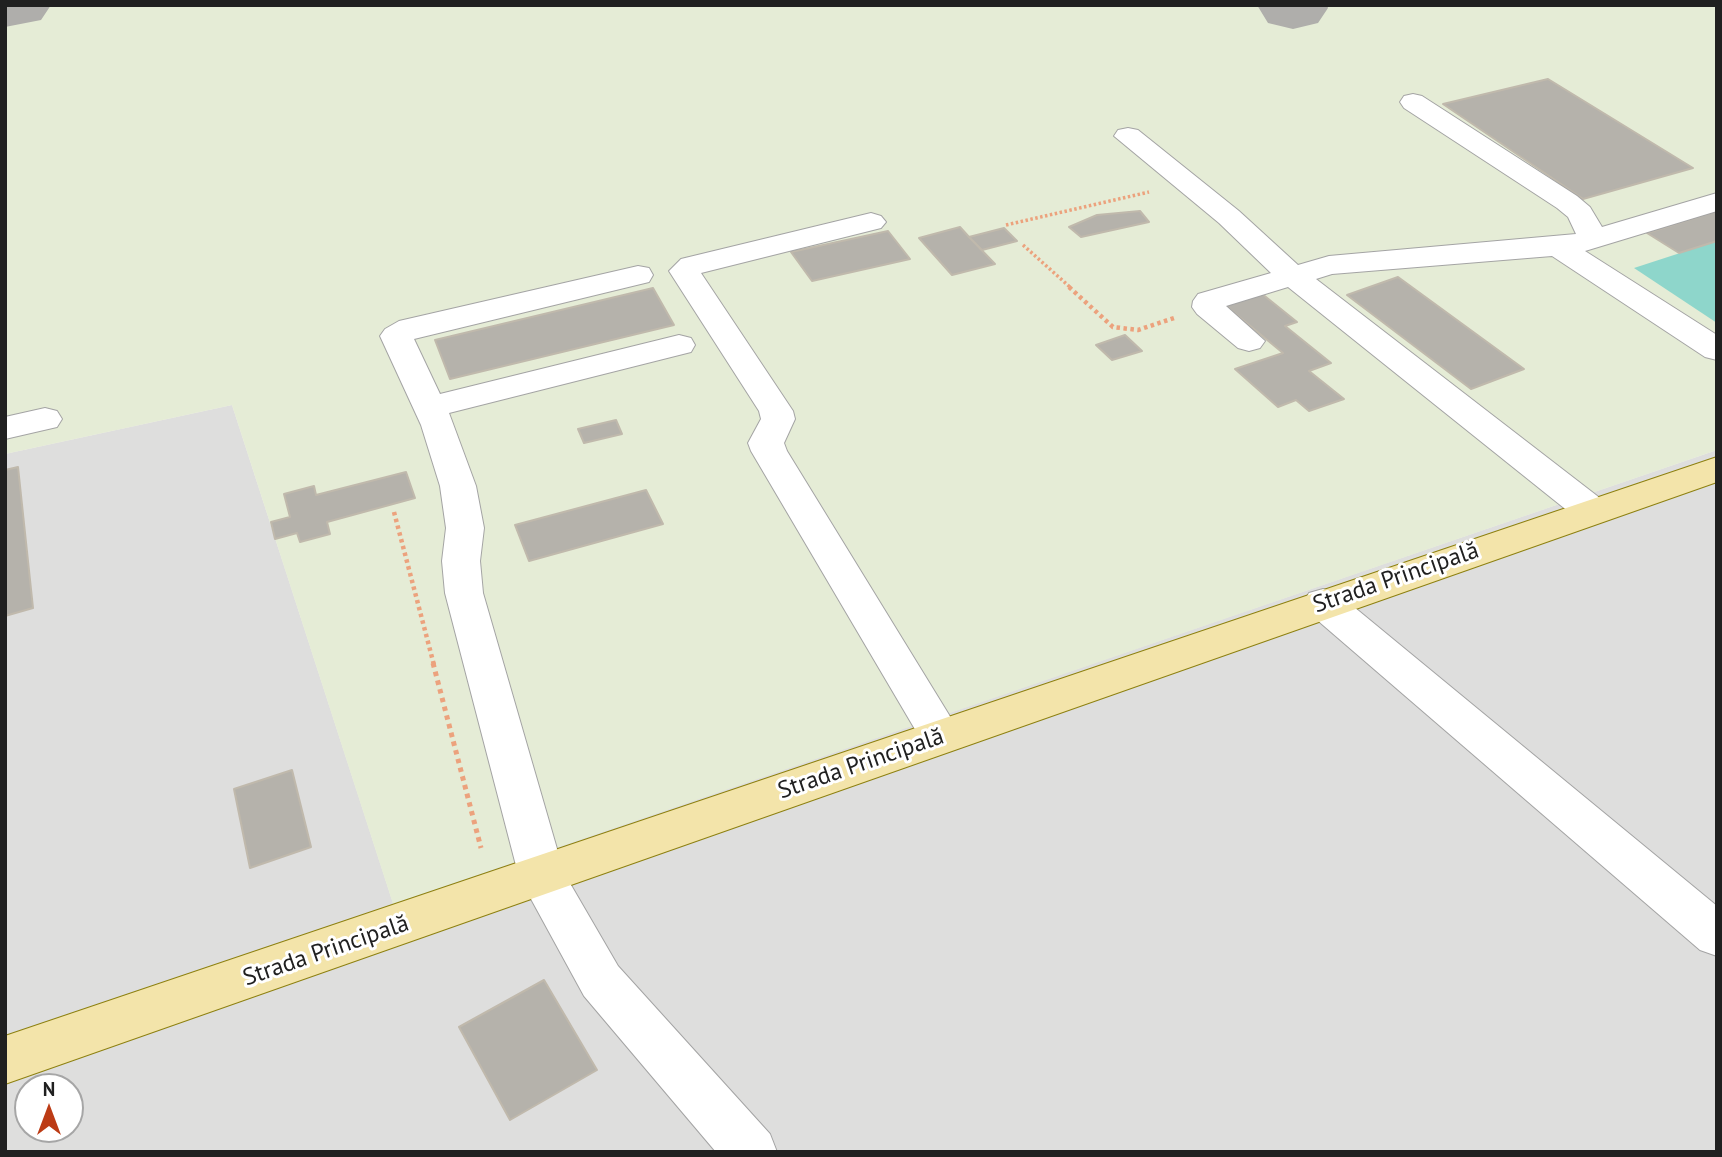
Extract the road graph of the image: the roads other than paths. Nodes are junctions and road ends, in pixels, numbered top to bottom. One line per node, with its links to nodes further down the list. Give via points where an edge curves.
1 (1413, 102): 5 (street, via 1567,202 1580,213)
2 (1128, 136): 7 (street)
3 (1717, 202): 5 (street)
4 (871, 222): 18 (street, via 692,265 684,271 776,411 778,419 766,443 769,451)
5 (1594, 240): 6 (street)
6 (1560, 248): 7 (street, via 1329,265); 11 (street)
7 (1290, 274): 9 (street, via 1213,298 1208,307); 16 (street)
8 (638, 275): 12 (street, via 398,332 401,349)
9 (1249, 341)
10 (679, 345): 12 (street)
11 (1717, 350)
12 (430, 407): 19 (street, via 463,505 464,593)
13 (44, 419): 14 (street)
14 (5, 428)
15 (1717, 469): 16 (main road, Strada Principală)
16 (1592, 511): 17 (main road, Strada Principală)
17 (1323, 603): 18 (main road, Strada Principală); 20 (street)
18 (941, 736): 19 (main road, Strada Principală)
19 (542, 877): 21 (main road, Strada Principală); 22 (street, via 601,981)
20 (1717, 935)
21 (5, 1060)
22 (751, 1152)

